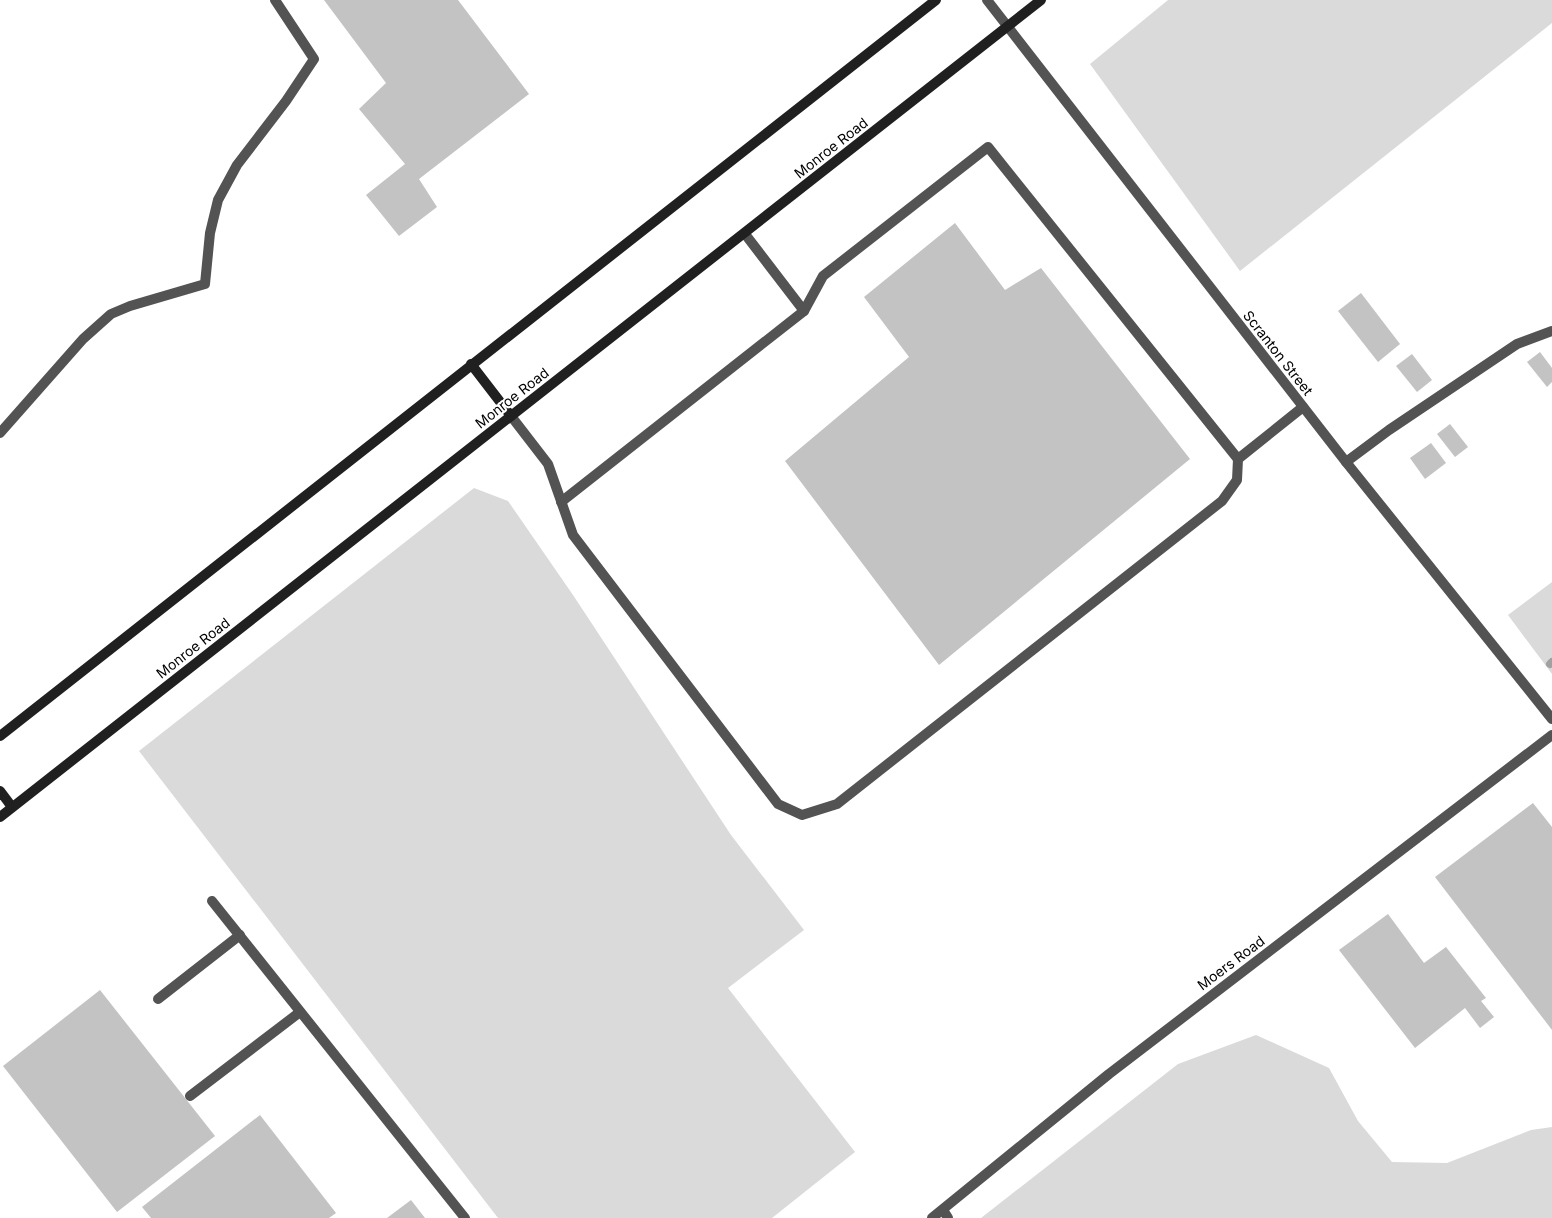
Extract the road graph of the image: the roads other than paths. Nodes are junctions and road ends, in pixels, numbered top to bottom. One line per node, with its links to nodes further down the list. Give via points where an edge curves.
1 (275, 0): 12 (street, via 314,59 237,165 218,200 210,233 205,284 111,314 83,339)
2 (936, 0): 9 (main road)
3 (987, 0): 5 (street, Scranton Street)
4 (1041, 0): 5 (main road, Monroe Road)
5 (1007, 26): 6 (main road, Monroe Road); 10 (street, Scranton Street)
6 (745, 234): 7 (street); 11 (main road, Monroe Road)
7 (804, 311): 13 (street, via 823,276 988,147); 15 (street)
8 (1552, 331): 14 (street, via 1517,344)
9 (471, 364): 11 (main road); 18 (main road)
10 (1303, 407): 13 (street); 14 (street, Scranton Street)
11 (511, 416): 15 (street, via 548,464); 20 (main road, Monroe Road)
12 (0, 433)
13 (1238, 459): 15 (street, via 1237,480 1222,501 837,804 802,815 778,804 572,535)
14 (1346, 462): 16 (street, Scranton Street)
15 (561, 502)
16 (1552, 719)
17 (1552, 735): 27 (street, Moers Road, via 1109,1074)
18 (0, 736)
19 (0, 791): 20 (main road)
20 (12, 807): 21 (main road, Monroe Road)
21 (0, 817)
22 (212, 900): 23 (street)
23 (240, 935): 24 (street); 25 (street)
24 (158, 999)
25 (300, 1012): 26 (street); 28 (street)
26 (190, 1096)
27 (946, 1214): 29 (street, Moers Road)
28 (464, 1218)
29 (932, 1218)

